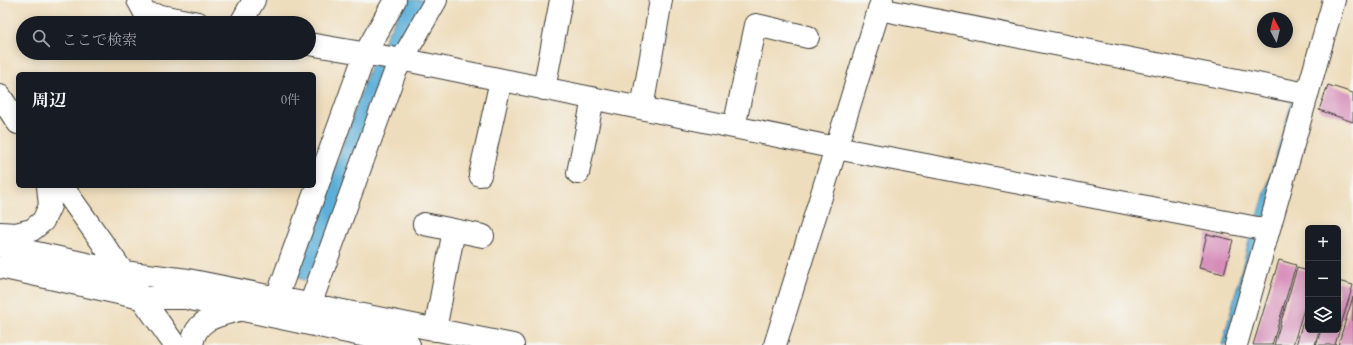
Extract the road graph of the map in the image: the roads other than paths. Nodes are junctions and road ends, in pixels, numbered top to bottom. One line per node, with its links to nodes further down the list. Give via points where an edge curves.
1 (138, 0): 9 (street, via 145,13)
2 (254, 0): 10 (street)
3 (395, 0): 13 (street)
4 (436, 0): 13 (street)
5 (561, 0): 15 (street)
6 (661, 0): 19 (street)
7 (1334, 0): 16 (street)
8 (881, 5): 16 (street); 22 (street)
9 (161, 16)
10 (245, 16)
11 (808, 37): 21 (street, via 756,25)
12 (316, 45): 13 (street)
13 (384, 58): 14 (street); 35 (street); 37 (street, via 395,72)
14 (501, 80): 15 (street); 24 (street)
15 (544, 89): 18 (street)
16 (1307, 94): 29 (street)
17 (0, 96): 20 (street)
18 (593, 99): 19 (street); 23 (street)
19 (642, 108): 21 (street)
20 (16, 120)
21 (734, 127): 22 (street)
22 (836, 148): 29 (street); 44 (street)
23 (578, 173)
24 (480, 176)
25 (48, 188): 30 (street, via 50,206 43,220 32,230 16,234)
26 (63, 188): 34 (street)
27 (424, 224): 28 (street)
28 (454, 230): 31 (street); 39 (street)
29 (1268, 230): 45 (street)
30 (0, 233)
31 (483, 236)
32 (0, 245): 34 (street)
33 (0, 267): 36 (street)
34 (123, 272): 35 (street, via 188,280); 36 (street)
35 (277, 297): 37 (street)
36 (141, 298): 38 (street, via 186,298); 40 (street)
37 (310, 304): 39 (street)
38 (243, 310): 41 (street, via 206,319 195,333); 42 (street)
39 (435, 330): 43 (street)
40 (174, 345)
41 (192, 345)
42 (410, 345)
43 (513, 345)
44 (775, 345)
45 (1236, 345)

